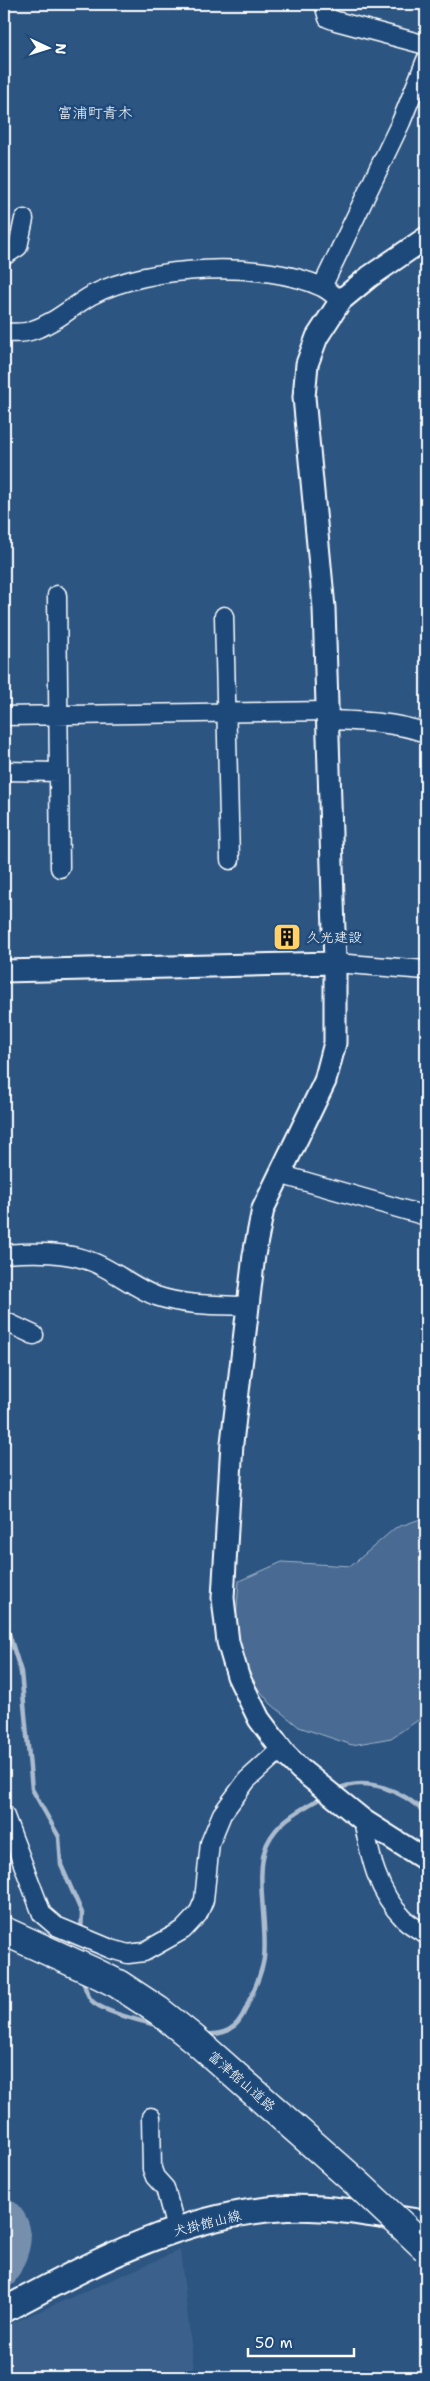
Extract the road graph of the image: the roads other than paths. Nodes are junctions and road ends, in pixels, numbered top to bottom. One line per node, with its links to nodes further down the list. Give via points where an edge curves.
1 (324, 4): 2 (street, via 328,18)
2 (426, 45)
3 (426, 60): 7 (street, via 398,129)
4 (24, 219): 6 (street, via 18,246)
5 (426, 238): 8 (street)
6 (4, 256)
7 (322, 287): 8 (street); 9 (street, via 287,276 224,269 171,273 116,285 92,295 51,324 28,332)
8 (340, 300): 14 (street, via 317,337 307,364 304,397 324,608)
9 (4, 333)
10 (57, 595): 13 (street)
11 (224, 616): 12 (street)
12 (226, 712): 13 (street); 14 (street); 19 (street)
13 (57, 715): 15 (street); 18 (street)
14 (327, 715): 16 (street, via 408,727); 21 (street)
15 (4, 716)
16 (426, 733)
17 (4, 771): 18 (street)
18 (59, 772): 20 (street)
19 (230, 860)
20 (60, 868)
21 (336, 963): 22 (street); 23 (street); 24 (street, via 335,1043 325,1081)
22 (426, 970)
23 (4, 971)
24 (279, 1174): 25 (street); 27 (street, via 263,1209)
25 (426, 1216)
26 (4, 1254): 27 (street, via 54,1254 79,1258 95,1263 155,1295 179,1302)
27 (248, 1306): 30 (street, via 232,1443 223,1598 228,1642 238,1676 259,1719)
28 (4, 1321): 29 (street)
29 (34, 1335)
30 (281, 1749): 31 (street, via 247,1780 222,1814 210,1844 204,1900 198,1914 183,1930 144,1952 128,1954 56,1926 42,1914); 32 (street, via 300,1769)
31 (4, 1814)
32 (364, 1820): 33 (street); 35 (street, via 370,1858 380,1886 404,1920)
33 (426, 1860)
34 (4, 1931): 37 (highway)
35 (426, 1934)
36 (4, 1938): 37 (highway)
37 (35, 1944): 41 (highway, 富津館山道路, bridge, via 94,1972 145,2002 194,2039)
38 (150, 2117): 40 (street, via 152,2169 165,2188)
39 (426, 2223): 40 (main road, 犬掛館山線, via 286,2208 228,2216)
40 (176, 2229): 42 (main road, 犬掛館山線, via 111,2255)
41 (426, 2248)
42 (4, 2310)

